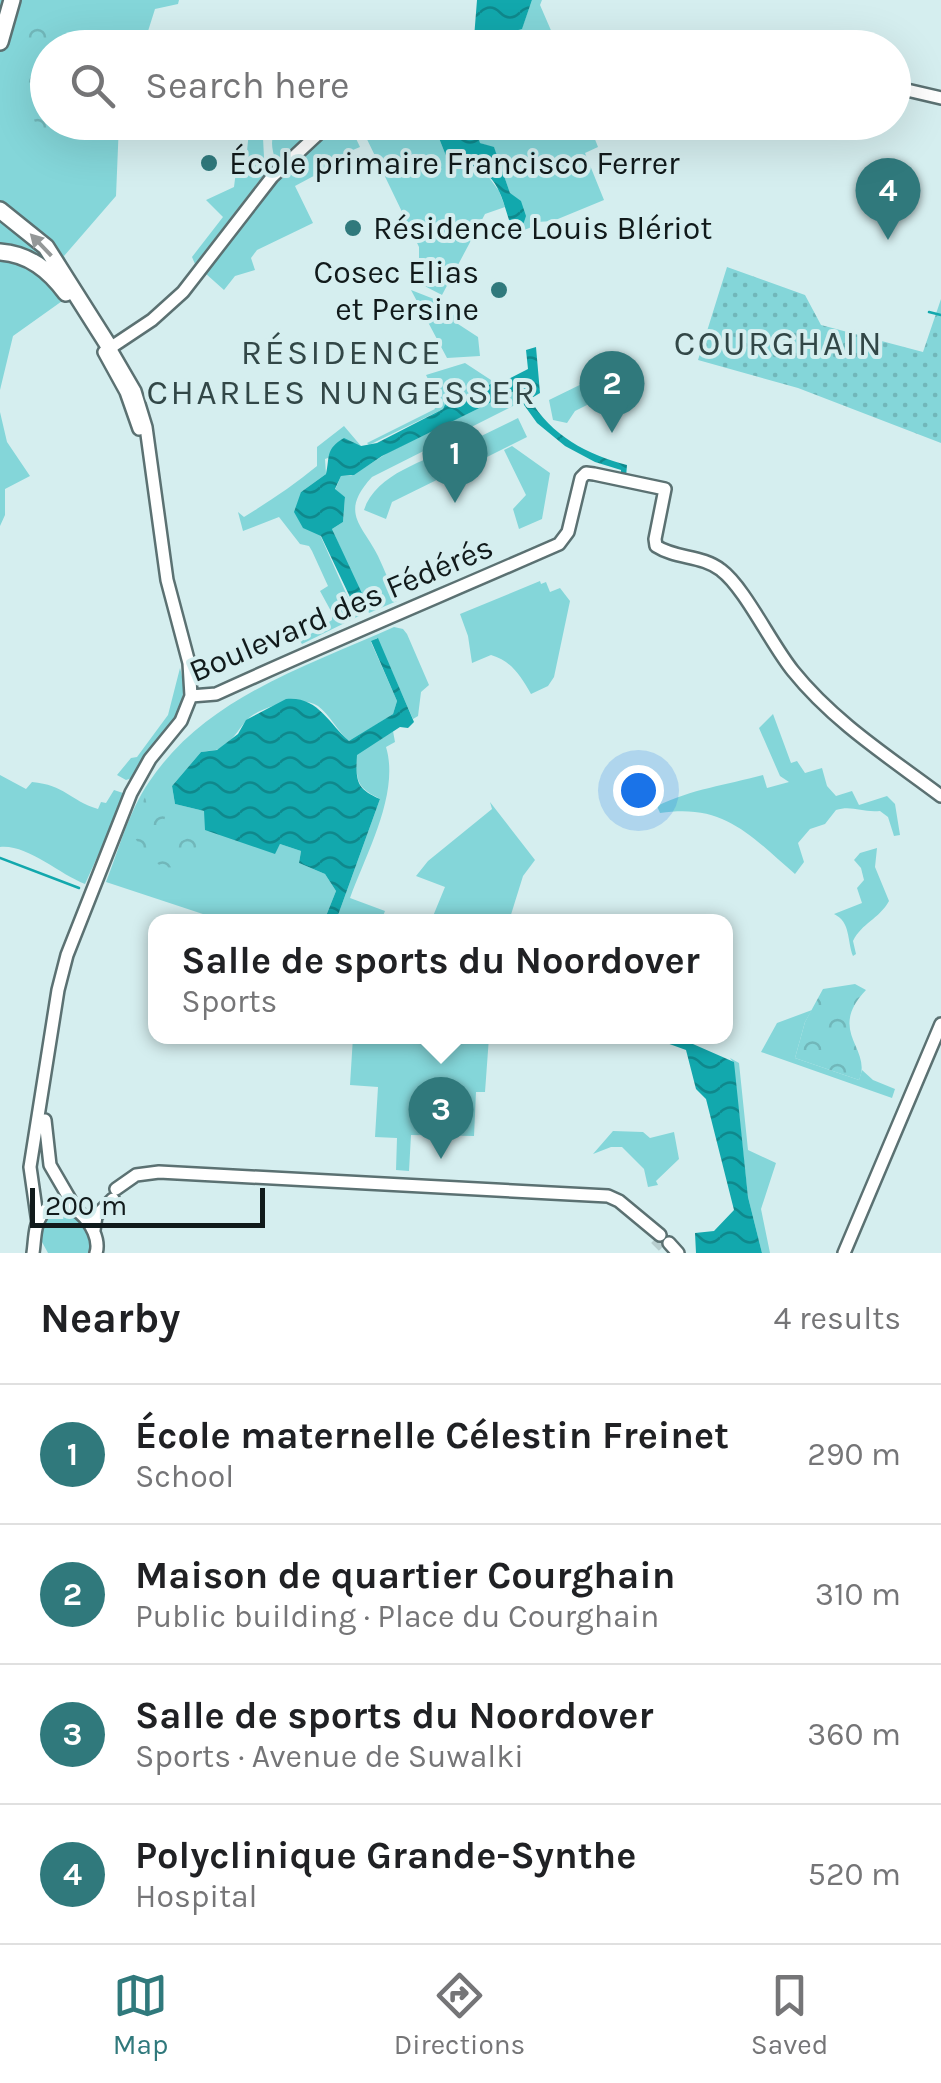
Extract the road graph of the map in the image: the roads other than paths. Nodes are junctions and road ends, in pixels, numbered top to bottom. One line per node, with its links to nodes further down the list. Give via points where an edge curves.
1 (10, 7): 2 (highway); 3 (highway)
2 (0, 42)
3 (0, 51)
4 (911, 93): 5 (street)
5 (941, 98)
6 (312, 140): 9 (street, via 272,178 186,288)
7 (0, 210): 9 (highway, one-way to 7, via 44,243)
8 (0, 252): 9 (highway, via 48,272)
9 (107, 350): 10 (street, via 145,421)
10 (191, 696): 11 (street, Boulevard des Fédérés, via 216,694 559,544 584,474 591,473 665,489 655,544 726,574 817,698); 13 (street, Boulevard des Fédérés, via 182,721 131,793 82,916)
11 (941, 796)
12 (941, 1024): 23 (street)
13 (46, 1071): 15 (street, Boulevard des Fédérés, via 48,1158); 16 (street, Boulevard des Fédérés, via 30,1171)
14 (115, 1194): 15 (street, via 95,1208); 17 (street, via 96,1216); 19 (street, via 154,1172 608,1196)
15 (76, 1210): 16 (street, via 50,1206); 17 (street, Boulevard des Fédérés)
16 (38, 1223): 18 (street, Boulevard des Fédérés)
17 (94, 1230): 22 (street)
18 (36, 1237): 20 (street); 21 (street)
19 (666, 1245)
20 (33, 1253)
21 (42, 1253)
22 (96, 1253)
23 (844, 1253)

